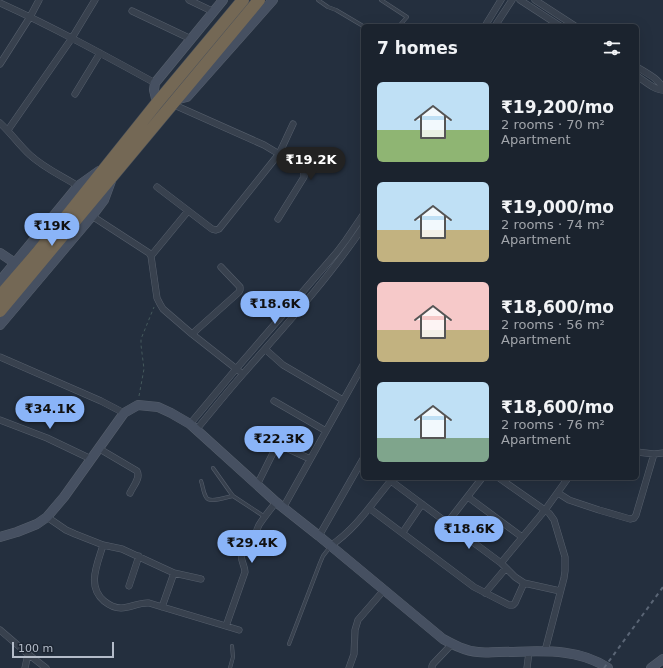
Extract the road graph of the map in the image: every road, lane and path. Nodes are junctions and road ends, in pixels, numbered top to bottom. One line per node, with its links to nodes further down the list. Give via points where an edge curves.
1 (39, 0): 17 (street)
2 (95, 0): 24 (street)
3 (189, 0): 16 (street)
4 (223, 0): 16 (street)
5 (243, 0): 34 (highway)
6 (259, 0): 33 (highway)
7 (273, 0): 33 (street, via 187,97)
8 (318, 0): 23 (lane)
9 (381, 0): 18 (lane, via 407,17)
10 (501, 0): 19 (street)
11 (512, 0): 20 (street)
12 (520, 0): 21 (street)
13 (535, 0): 22 (street)
14 (0, 3): 17 (street)
15 (132, 11): 25 (street)
16 (214, 12): 25 (street)
17 (30, 17): 24 (street); 27 (street)
18 (402, 24)
19 (486, 24)
20 (496, 24)
21 (557, 24)
22 (572, 24)
23 (361, 25)
24 (72, 38): 26 (street); 37 (street)
25 (191, 40): 30 (street)
26 (100, 53): 30 (street); 32 (street)
27 (1, 61)
28 (639, 68): 31 (street, via 661,84)
29 (639, 77): 31 (street, via 659,90)
30 (155, 83): 34 (street)
31 (663, 89)
32 (75, 94)
33 (174, 102): 38 (street); 39 (highway)
34 (157, 103): 39 (highway)
35 (0, 123): 37 (street)
36 (293, 124): 38 (street)
37 (8, 130): 40 (street, via 32,157)
38 (279, 154): 42 (street, via 219,229 212,229); 45 (street, via 300,168 304,177)
39 (110, 170): 40 (street); 43 (street, via 104,200); 48 (highway)
40 (78, 186): 50 (street)
41 (157, 187): 42 (street)
42 (188, 211): 49 (street)
43 (92, 216): 49 (street, via 146,250); 56 (street)
44 (361, 218): 61 (street, via 337,252)
45 (278, 220)
46 (361, 229): 58 (street, via 305,303)
47 (0, 253): 50 (street)
48 (40, 256): 53 (highway); 55 (highway)
49 (151, 256): 54 (street)
50 (15, 264): 52 (street)
51 (221, 267): 57 (street, via 240,286 240,290)
52 (0, 280)
53 (0, 296)
54 (158, 298): 57 (street, via 164,309); 65 (path, via 141,339 144,369)
55 (0, 311)
56 (0, 325)
57 (192, 334): 61 (street)
58 (265, 349): 62 (street); 63 (street, via 283,365)
59 (0, 357): 66 (street)
60 (361, 368): 63 (street)
61 (236, 369): 62 (street); 68 (street)
62 (243, 374): 68 (street)
63 (343, 400): 69 (street)
64 (274, 401): 69 (street)
65 (138, 405): 66 (street); 68 (street, via 158,407)
66 (124, 413): 70 (street)
67 (0, 420): 74 (street)
68 (193, 427): 83 (street)
69 (326, 431): 75 (street)
70 (98, 448): 74 (street); 84 (street, via 137,471 138,477)
71 (639, 452): 73 (street)
72 (663, 453): 73 (street)
73 (654, 454): 85 (street, via 634,518 630,519 569,500)
74 (91, 459): 93 (street)
75 (310, 459): 83 (street, via 282,446 276,447); 89 (street)
76 (361, 462): 96 (street)
77 (213, 468): 86 (lane)
78 (392, 480): 88 (street); 90 (street)
79 (481, 480): 87 (street)
80 (502, 480): 91 (street)
81 (567, 480): 85 (street)
82 (201, 481): 86 (lane, via 208,500)
83 (257, 485): 89 (street)
84 (130, 493)
85 (558, 493): 91 (street)
86 (233, 496): 92 (lane)
87 (468, 497): 94 (street); 98 (street)
88 (422, 504): 94 (street); 95 (street)
89 (279, 505): 92 (street); 96 (street)
90 (370, 508): 95 (street); 100 (street, via 343,537)
91 (545, 510): 98 (street); 108 (street, via 554,520 565,557 564,578)
92 (265, 516): 111 (street, via 251,542 243,548 241,559 245,572)
93 (47, 517): 97 (street, via 37,524); 99 (street, via 66,530)
94 (447, 523): 102 (street)
95 (402, 532): 109 (street)
96 (319, 536): 100 (street)
97 (0, 537)
98 (522, 537): 102 (street)
99 (103, 545): 101 (street, via 117,547); 110 (street, via 94,573 96,591 102,599 121,608 145,603)
100 (330, 546): 107 (street); 114 (lane, via 320,563)
101 (139, 556): 103 (street); 106 (street)
102 (504, 565): 105 (street); 109 (street)
103 (174, 573): 104 (street); 110 (street)
104 (202, 579)
105 (524, 583): 108 (street); 109 (street, via 513,605)
106 (129, 586)
107 (384, 590): 115 (street); 124 (street, via 358,620 354,654)
108 (560, 591): 117 (street)
109 (485, 593)
110 (162, 607): 111 (street)
111 (226, 626): 113 (street)
112 (0, 630): 119 (street)
113 (239, 630)
114 (289, 644)
115 (452, 644): 118 (street, via 478,652); 125 (street)
116 (232, 646): 123 (lane)
117 (545, 651): 118 (street); 127 (street, via 580,655)
118 (529, 652): 126 (street)
119 (28, 654): 121 (street); 122 (street)
120 (663, 659): 128 (street)
121 (25, 668)
122 (46, 668)
123 (230, 668)
124 (349, 668)
125 (432, 668)
126 (527, 668)
127 (608, 668)
128 (651, 668)

